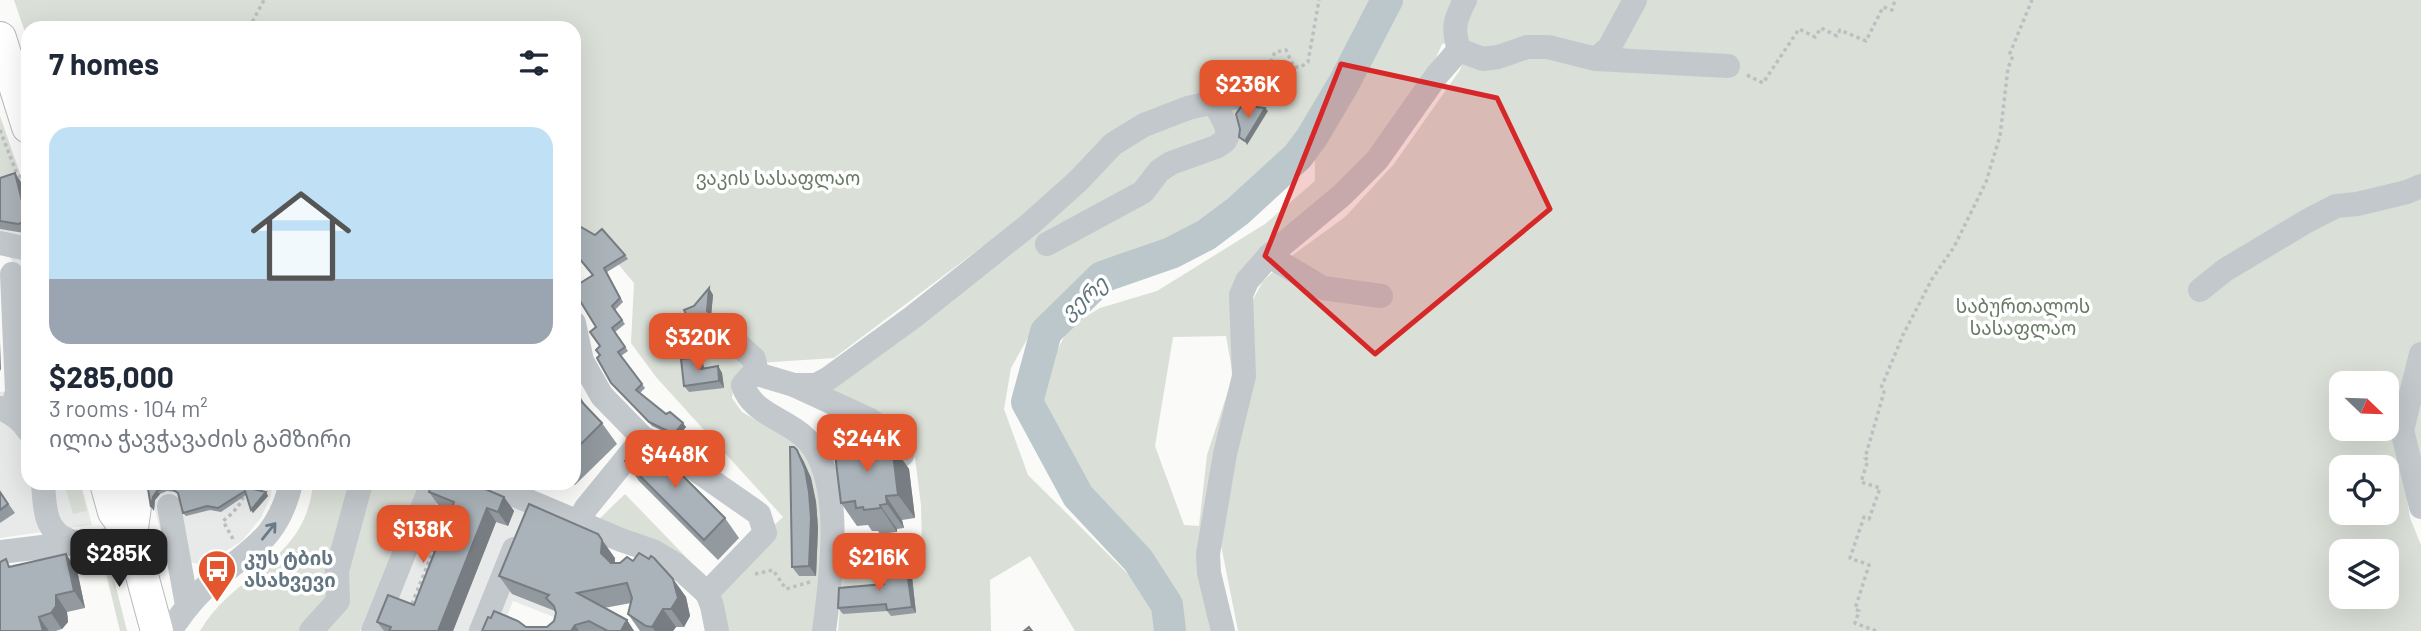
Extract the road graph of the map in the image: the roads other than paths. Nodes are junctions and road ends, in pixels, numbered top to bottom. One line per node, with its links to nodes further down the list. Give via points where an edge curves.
1 (1465, 0): 4 (street, via 1455,21)
2 (1634, 0): 5 (street, via 1609,48)
3 (0, 38): 9 (main road)
4 (1459, 50): 5 (street, via 1483,59 1527,47 1548,47); 14 (street, via 1377,160)
5 (1596, 59): 6 (street)
6 (1728, 66)
7 (1258, 92): 8 (street)
8 (1213, 102): 12 (street, via 1226,125 1225,141 1171,163 1143,192); 22 (street, via 1144,125 1113,144 1030,224 913,317 829,378)
9 (21, 105)
10 (2421, 186): 16 (street, via 2336,206 2225,270)
11 (0, 243): 13 (street)
12 (1047, 244)
13 (21, 248)
14 (1269, 256): 17 (street, via 1323,288); 51 (street, via 1241,295 1244,376 1208,554)
15 (12, 274): 23 (street, via 17,392)
16 (2200, 290)
17 (1381, 296)
18 (732, 339): 21 (street, via 754,359)
19 (2421, 354): 35 (street, via 2402,430)
20 (581, 356): 24 (street, via 602,396)
21 (757, 374): 22 (street); 50 (street, via 743,385 747,398 802,435 818,453 827,479 833,569)
22 (805, 385): 25 (street, via 892,434)
23 (13, 417)
24 (643, 438): 36 (street); 42 (street, via 759,514 765,533)
25 (902, 455)
26 (44, 490): 39 (street, via 49,522 59,535)
27 (108, 490): 37 (main road, via 114,512)
28 (132, 490): 37 (main road, via 135,506)
29 (289, 490): 43 (street, one-way to 29, via 272,530)
30 (359, 490): 46 (street, via 337,570 338,601)
31 (429, 490): 47 (street)
32 (502, 490): 33 (street)
33 (533, 503): 36 (street); 48 (street)
34 (169, 506): 43 (street)
35 (2421, 507)
36 (578, 522): 38 (street)
37 (131, 534): 39 (street); 44 (main road)
38 (621, 540): 41 (street, via 631,556); 42 (street, via 675,564)
39 (75, 543): 40 (street)
40 (0, 552)
41 (628, 567)
42 (707, 593): 49 (street)
43 (187, 605): 45 (street)
44 (157, 631)
45 (170, 631)
46 (311, 631)
47 (373, 631)
48 (481, 631)
49 (717, 631)
50 (824, 631)
51 (1223, 631)

